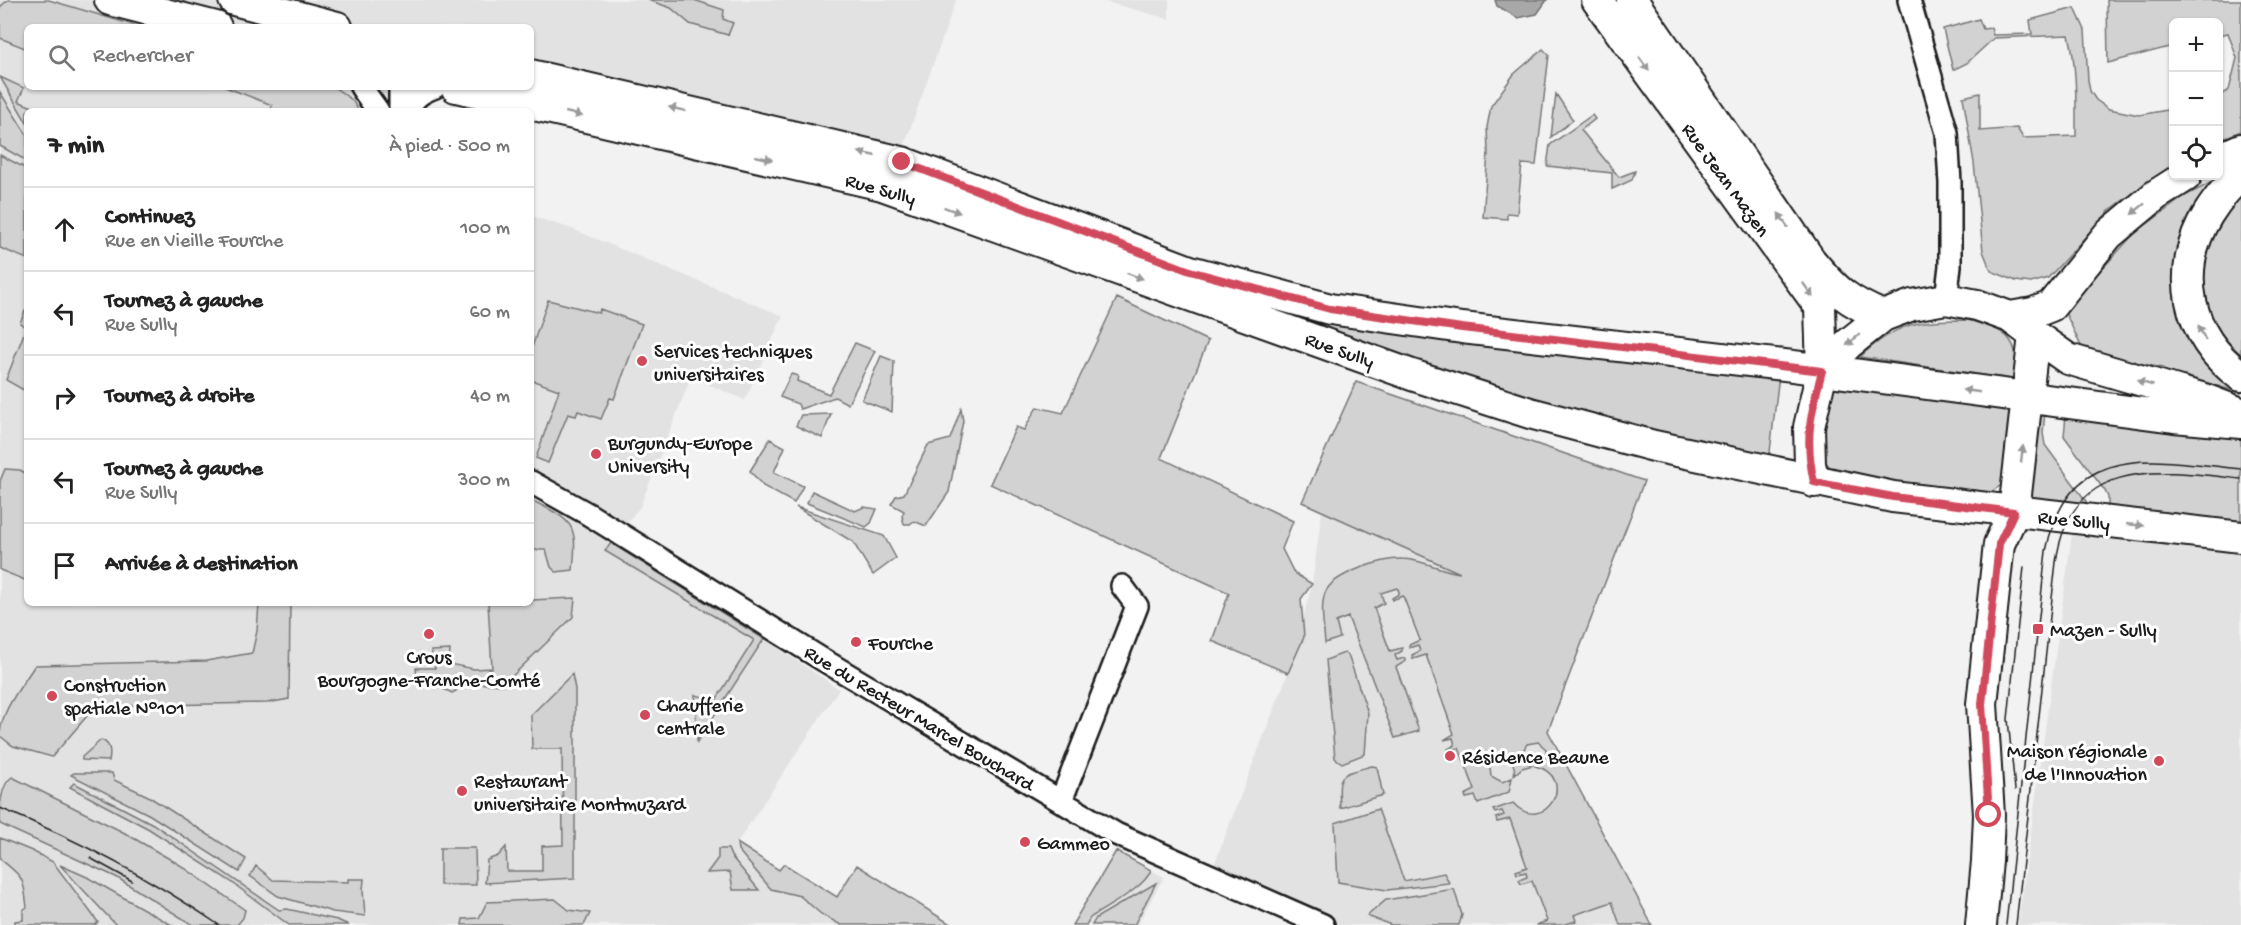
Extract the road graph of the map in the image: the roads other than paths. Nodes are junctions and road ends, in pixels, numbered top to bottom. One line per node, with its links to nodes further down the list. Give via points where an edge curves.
1 (110, 0): 6 (main road)
2 (234, 0): 7 (main road)
3 (1632, 0): 8 (main road, Rue Jean Mazen)
4 (1909, 0): 21 (street, via 1947,133 1950,266)
5 (1599, 2): 8 (main road); 25 (main road, Rue Jean Mazen, one-way to 25, via 1820,307)
6 (204, 24)
7 (326, 24)
8 (1665, 47): 22 (main road, Rue Jean Mazen, one-way to 8, via 1842,296 1810,261)
9 (534, 76): 25 (main road, Rue Sully, one-way to 9, via 1330,309 1190,271 902,162)
10 (363, 90): 14 (street)
11 (400, 90): 15 (street)
12 (427, 90): 16 (street, via 413,98)
13 (469, 90): 30 (main road, Rue Sully, one-way to 30, via 882,185 1412,375 1530,413)
14 (376, 108)
15 (400, 108)
16 (408, 108)
17 (2241, 149): 18 (main road)
18 (2223, 157)
19 (2241, 176): 26 (main road, one-way to 19, via 2204,339 2192,306 2188,274 2196,237 2206,218 2216,201)
20 (2180, 180): 23 (main road, one-way to 23, via 2108,235 2051,306)
21 (1946, 299): 22 (main road, via 1912,305); 23 (main road)
22 (1883, 316): 25 (main road, one-way to 25)
23 (2010, 316): 24 (main road)
24 (2034, 335): 27 (main road); 28 (main road, one-way to 24, via 2068,359)
25 (1822, 371): 27 (main road, Rue Sully, one-way to 25); 30 (main road, Rue Jean Mazen, via 1809,426)
26 (2241, 376)
27 (2028, 398): 29 (main road, Rue Sully); 32 (main road, one-way to 27)
28 (2241, 413)
29 (2241, 423)
30 (1814, 482): 32 (main road, Rue Sully, via 1893,497)
31 (534, 484): 35 (street, Rue du Recteur Marcel Bouchard)
32 (2014, 512): 33 (main road, Rue Sully, one-way to 33); 37 (main road, via 1999,544 1982,704 1989,815)
33 (2241, 537)
34 (1122, 586): 35 (street, via 1137,606)
35 (1061, 801): 36 (street, Rue du Recteur Marcel Bouchard, via 1116,834)
36 (1323, 925)
37 (1981, 925)

